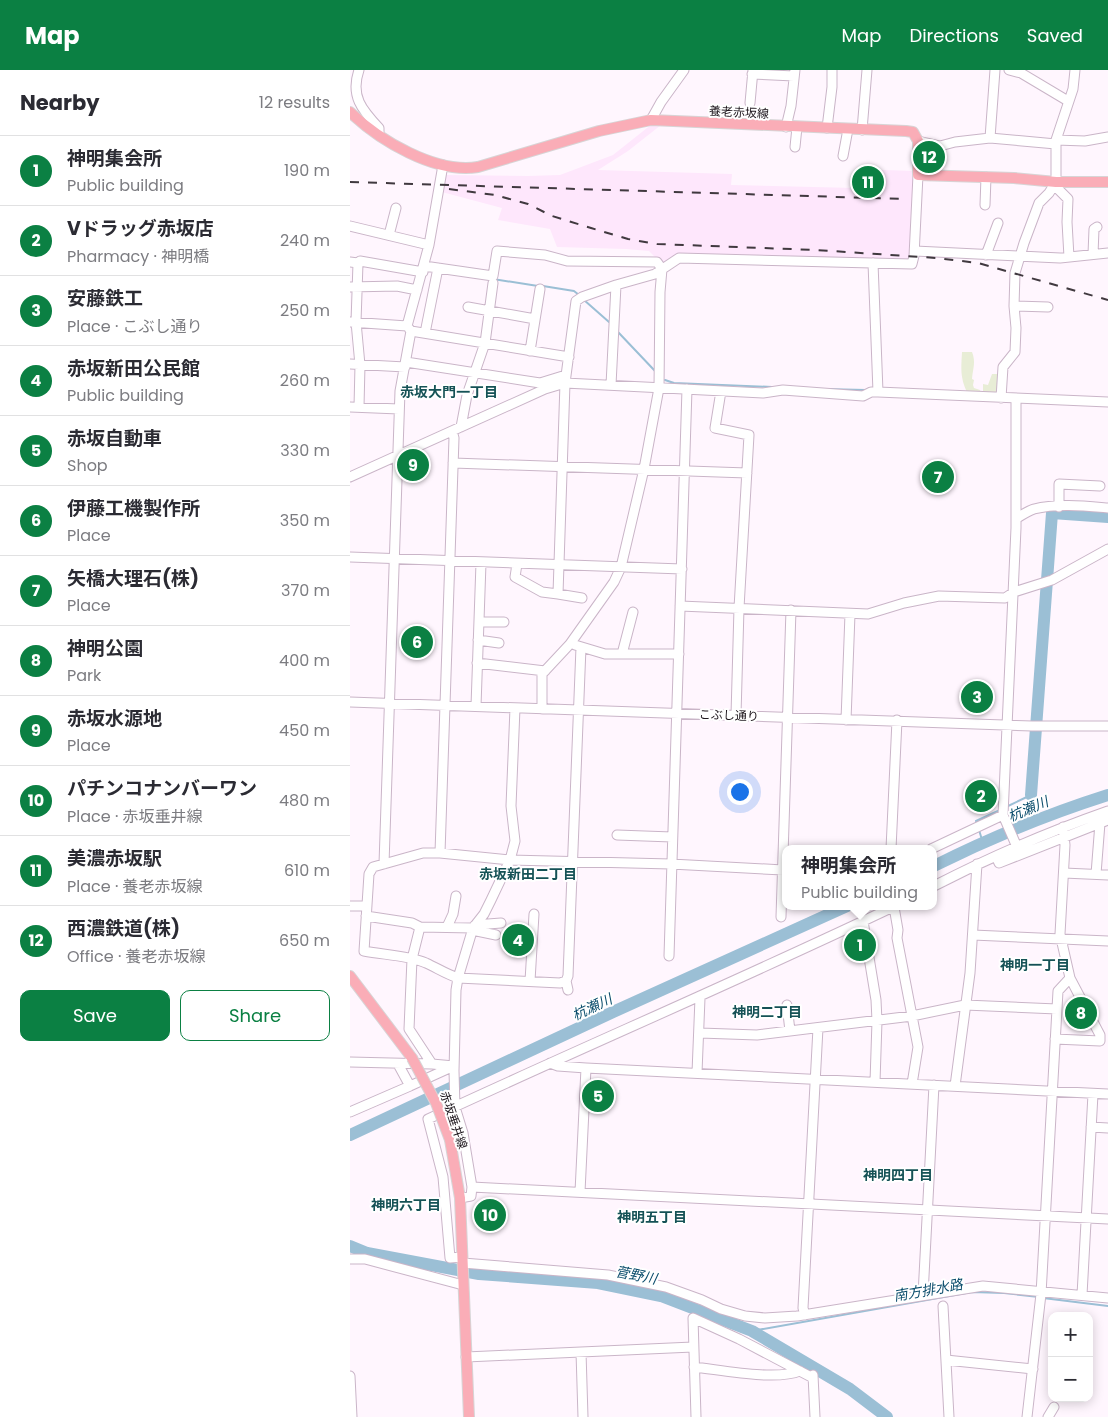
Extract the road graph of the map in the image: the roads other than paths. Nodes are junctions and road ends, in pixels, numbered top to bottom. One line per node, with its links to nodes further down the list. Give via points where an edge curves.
1 (359, 70): 19 (street, via 354,93 363,110 379,128)
2 (684, 70): 13 (street)
3 (832, 70): 16 (street)
4 (866, 70): 18 (street)
5 (995, 70): 21 (street)
6 (1009, 70): 10 (street, via 1021,73)
7 (1075, 70): 10 (street)
8 (753, 72): 9 (street); 11 (street)
9 (794, 73): 14 (street)
10 (1068, 101): 23 (street)
11 (750, 103)
12 (350, 112): 19 (main road, 養老赤坂線)
13 (651, 120): 14 (main road, 養老赤坂線); 26 (main road, 養老赤坂線, via 599,131 478,167 466,169)
14 (786, 126): 15 (main road, 養老赤坂線)
15 (797, 127): 16 (main road, 養老赤坂線); 24 (street)
16 (827, 128): 17 (main road, 養老赤坂線)
17 (848, 129): 18 (main road, 養老赤坂線); 25 (street)
18 (862, 130): 22 (main road, 養老赤坂線, via 912,132)
19 (379, 135): 26 (main road, 養老赤坂線, via 416,156)
20 (1108, 137): 23 (street)
21 (990, 138): 22 (street, via 940,146); 23 (street)
22 (918, 141): 27 (main road)
23 (1056, 142): 30 (street)
24 (795, 147)
25 (843, 156)
26 (443, 165): 37 (street)
27 (918, 175): 28 (main road); 38 (street)
28 (986, 177): 30 (main road); 31 (street)
29 (1108, 182): 30 (main road)
30 (1055, 183): 42 (street, via 1038,203); 43 (street, via 1068,199)
31 (985, 205)
32 (396, 208): 36 (street)
33 (998, 223): 41 (street)
34 (350, 226): 36 (street)
35 (1097, 227): 40 (street, via 1094,229)
36 (389, 236): 37 (street)
37 (429, 245): 46 (street)
38 (915, 251): 41 (street); 45 (street, via 914,261 909,265)
39 (1108, 253): 40 (street)
40 (1093, 254): 43 (street)
41 (986, 255): 42 (street)
42 (1020, 255): 43 (street); 54 (street, via 1015,273)
43 (1069, 257)
44 (354, 262): 46 (street); 51 (street)
45 (873, 263): 47 (street, via 679,258); 74 (street)
46 (423, 269): 48 (street); 53 (street)
47 (662, 269): 48 (street, via 657,262 567,261 545,255 497,251 493,276); 50 (street); 71 (street)
48 (437, 270): 61 (street)
49 (493, 283): 57 (street)
50 (616, 285): 64 (street, via 576,301); 70 (street)
51 (353, 288): 53 (street, via 397,286); 59 (street)
52 (540, 289): 58 (street)
53 (417, 290): 60 (street)
54 (1014, 306): 56 (street); 75 (street, via 1015,352 1003,367)
55 (468, 307): 57 (street)
56 (1048, 308)
57 (490, 310): 58 (street); 62 (street)
58 (535, 318): 63 (street)
59 (353, 322): 60 (street); 66 (street)
60 (409, 329): 61 (street); 67 (street)
61 (426, 333): 62 (street)
62 (485, 344): 63 (street); 68 (street)
63 (530, 351): 64 (street)
64 (569, 357): 69 (street)
65 (350, 364): 66 (street)
66 (360, 365): 67 (street); 78 (street)
67 (405, 365): 68 (street); 79 (street)
68 (475, 373): 69 (street, via 540,383); 80 (street)
69 (566, 379): 70 (street); 80 (street); 84 (street)
70 (611, 385): 71 (street)
71 (659, 388): 72 (street); 85 (street)
72 (687, 389): 73 (street); 86 (street)
73 (721, 391): 74 (street, via 763,393 783,390 863,396); 87 (street, via 715,428 749,435)
74 (878, 392): 75 (street)
75 (1001, 398): 76 (street)
76 (1016, 398): 77 (street); 92 (street)
77 (1108, 402)
78 (354, 407): 79 (street)
79 (399, 409): 82 (street)
80 (461, 427): 81 (street)
81 (452, 431): 82 (street); 83 (street)
82 (398, 455): 88 (street); 95 (street)
83 (453, 463): 84 (street); 96 (street)
84 (562, 467): 85 (street); 99 (street)
85 (644, 469): 86 (street); 100 (street)
86 (684, 470): 87 (street); 101 (street)
87 (747, 473): 106 (street)
88 (350, 477)
89 (1100, 486): 90 (street, via 1059,484)
90 (1059, 507): 91 (street); 92 (street, via 1033,509)
91 (1108, 508)
92 (1016, 518): 102 (street)
93 (1108, 549): 102 (street, via 1047,582)
94 (350, 558): 95 (street)
95 (395, 559): 96 (street); 121 (street)
96 (450, 561): 97 (street); 122 (street)
97 (481, 563): 98 (street); 110 (street)
98 (517, 564): 99 (street); 103 (street, via 515,578 542,592)
99 (558, 565): 100 (street); 103 (street)
100 (621, 567): 101 (street); 114 (street)
101 (682, 569): 105 (street)
102 (1014, 592): 109 (street, via 1005,598 939,596 868,614); 132 (street)
103 (558, 594): 104 (street)
104 (582, 598)
105 (680, 606): 106 (street); 117 (street)
106 (738, 608): 107 (street); 128 (street)
107 (790, 610): 109 (street); 129 (street)
108 (633, 612): 116 (street)
109 (850, 614): 130 (street)
110 (478, 622): 111 (street); 112 (street)
111 (504, 622)
112 (478, 640): 113 (street); 118 (street)
113 (499, 643)
114 (570, 644): 115 (street); 119 (street)
115 (581, 647): 116 (street, via 605,654); 126 (street)
116 (622, 654): 117 (street)
117 (679, 654): 127 (street)
118 (477, 663): 119 (street); 123 (street)
119 (545, 671): 125 (street, via 542,674)
120 (350, 702): 121 (street, こぶし通り)
121 (390, 703): 122 (street, こぶし通り); 148 (street)
122 (444, 705): 123 (street, こぶし通り); 144 (street)
123 (476, 706): 124 (street, こぶし通り)
124 (515, 708): 125 (street, こぶし通り); 146 (street, via 511,806 515,842)
125 (542, 708): 126 (street, こぶし通り)
126 (578, 710): 127 (street, こぶし通り); 147 (street)
127 (677, 714): 128 (street, こぶし通り); 139 (street)
128 (736, 716): 129 (street, こぶし通り)
129 (788, 717): 130 (street, こぶし通り); 140 (street)
130 (846, 720): 131 (street, こぶし通り)
131 (897, 720): 132 (street, こぶし通り); 141 (street)
132 (1007, 725): 133 (street, こぶし通り); 135 (street)
133 (1108, 726)
134 (1108, 810): 137 (street)
135 (1004, 812): 142 (street); 143 (street)
136 (1104, 821): 137 (street); 153 (street)
137 (1064, 832): 142 (street); 145 (street, via 999,863); 152 (street)
138 (617, 835): 139 (street)
139 (672, 837): 149 (street)
140 (784, 845)
141 (891, 845)
142 (1016, 845): 145 (street)
143 (937, 847)
144 (440, 852): 146 (street); 148 (street, via 423,853)
145 (996, 856): 150 (street)
146 (510, 860): 147 (street); 169 (street, via 492,900)
147 (572, 862): 149 (street); 179 (street, via 567,986)
148 (384, 864): 159 (street, via 373,867 369,874)
149 (671, 864): 151 (street); 174 (street)
150 (977, 864): 155 (street); 171 (street)
151 (782, 870)
152 (1064, 873): 153 (street); 172 (street)
153 (1096, 874): 154 (street)
154 (1108, 875)
155 (937, 884)
156 (782, 894): 164 (street)
157 (456, 896): 168 (street)
158 (350, 906): 159 (street)
159 (367, 906): 163 (street)
160 (886, 910): 165 (street)
161 (895, 910): 184 (street)
162 (534, 914): 179 (street)
163 (366, 916): 167 (street); 175 (street, via 364,951)
164 (781, 917)
165 (863, 921): 180 (street); 185 (street)
166 (501, 923): 169 (street)
167 (420, 927): 168 (street); 175 (street)
168 (447, 928): 169 (street)
169 (474, 928): 170 (street); 177 (street)
170 (496, 935)
171 (973, 935): 172 (street); 182 (street)
172 (1061, 939): 173 (street); 178 (street)
173 (1108, 941)
174 (669, 956)
175 (412, 959): 177 (street); 193 (street, via 409,1029)
176 (350, 976): 212 (main road, 赤坂垂井線, bridge, via 412,1058 436,1103 450,1140)
177 (458, 978): 179 (street); 195 (street)
178 (1070, 978): 183 (street, via 1058,991); 189 (street, via 1100,1035 1100,1041)
179 (530, 981)
180 (700, 998): 188 (street); 191 (street)
181 (787, 1005): 187 (street)
182 (965, 1005): 183 (street); 184 (street); 202 (street)
183 (1056, 1009): 189 (street)
184 (912, 1016): 185 (street); 199 (street, via 918,1047)
185 (877, 1021): 186 (street); 198 (street)
186 (818, 1028): 187 (street); 197 (street)
187 (790, 1031): 188 (street, via 756,1035)
188 (700, 1033): 196 (street)
189 (1055, 1039): 203 (street)
190 (350, 1062): 192 (street)
191 (550, 1063): 194 (street); 206 (street)
192 (398, 1064): 193 (street); 201 (street)
193 (432, 1064): 195 (street)
194 (586, 1068): 196 (street); 211 (street)
195 (454, 1069): 201 (street); 206 (street)
196 (697, 1073): 197 (street)
197 (816, 1081): 198 (street); 213 (street)
198 (875, 1082): 199 (street)
199 (912, 1084): 200 (street)
200 (934, 1085): 202 (street); 214 (street)
201 (410, 1086): 207 (street)
202 (955, 1086): 203 (street)
203 (1052, 1092): 204 (street); 215 (street)
204 (1092, 1094): 205 (street); 208 (street)
205 (1108, 1094)
206 (455, 1104): 210 (street); 219 (street, via 428,1120 443,1177 450,1258)
207 (350, 1112)
208 (1091, 1127): 209 (street); 216 (street)
209 (1108, 1128)
210 (472, 1187): 211 (street); 212 (street, via 471,1196)
211 (580, 1192): 213 (street)
212 (460, 1198): 219 (main road, 赤坂垂井線)
213 (809, 1204): 214 (street); 226 (street)
214 (928, 1210): 215 (street); 221 (street)
215 (1045, 1216): 216 (street); 222 (street)
216 (1086, 1218): 217 (street); 223 (street)
217 (1108, 1219)
218 (350, 1259): 220 (street)
219 (462, 1260): 220 (main road, 赤坂垂井線); 226 (street, via 608,1275 666,1287 745,1316 766,1318)
220 (463, 1283): 229 (main road, 赤坂垂井線)
221 (923, 1296): 222 (street, via 983,1286); 226 (street)
222 (1041, 1296): 223 (street); 232 (street)
223 (1082, 1296): 224 (street)
224 (1108, 1298)
225 (943, 1306): 230 (street)
226 (805, 1314)
227 (693, 1347): 228 (street); 231 (street); 233 (street, via 692,1318)
228 (581, 1352): 229 (street); 238 (street)
229 (466, 1357): 237 (main road, 赤坂垂井線)
230 (946, 1360): 232 (street); 241 (street)
231 (694, 1367): 233 (street, via 771,1375); 239 (street)
232 (1033, 1369): 242 (street)
233 (800, 1371): 240 (street, via 813,1376)
234 (350, 1376): 236 (street)
235 (1054, 1407): 243 (street)
236 (352, 1417)
237 (469, 1417)
238 (583, 1417)
239 (696, 1417)
240 (815, 1417)
241 (949, 1417)
242 (1027, 1417)
243 (1048, 1417)

